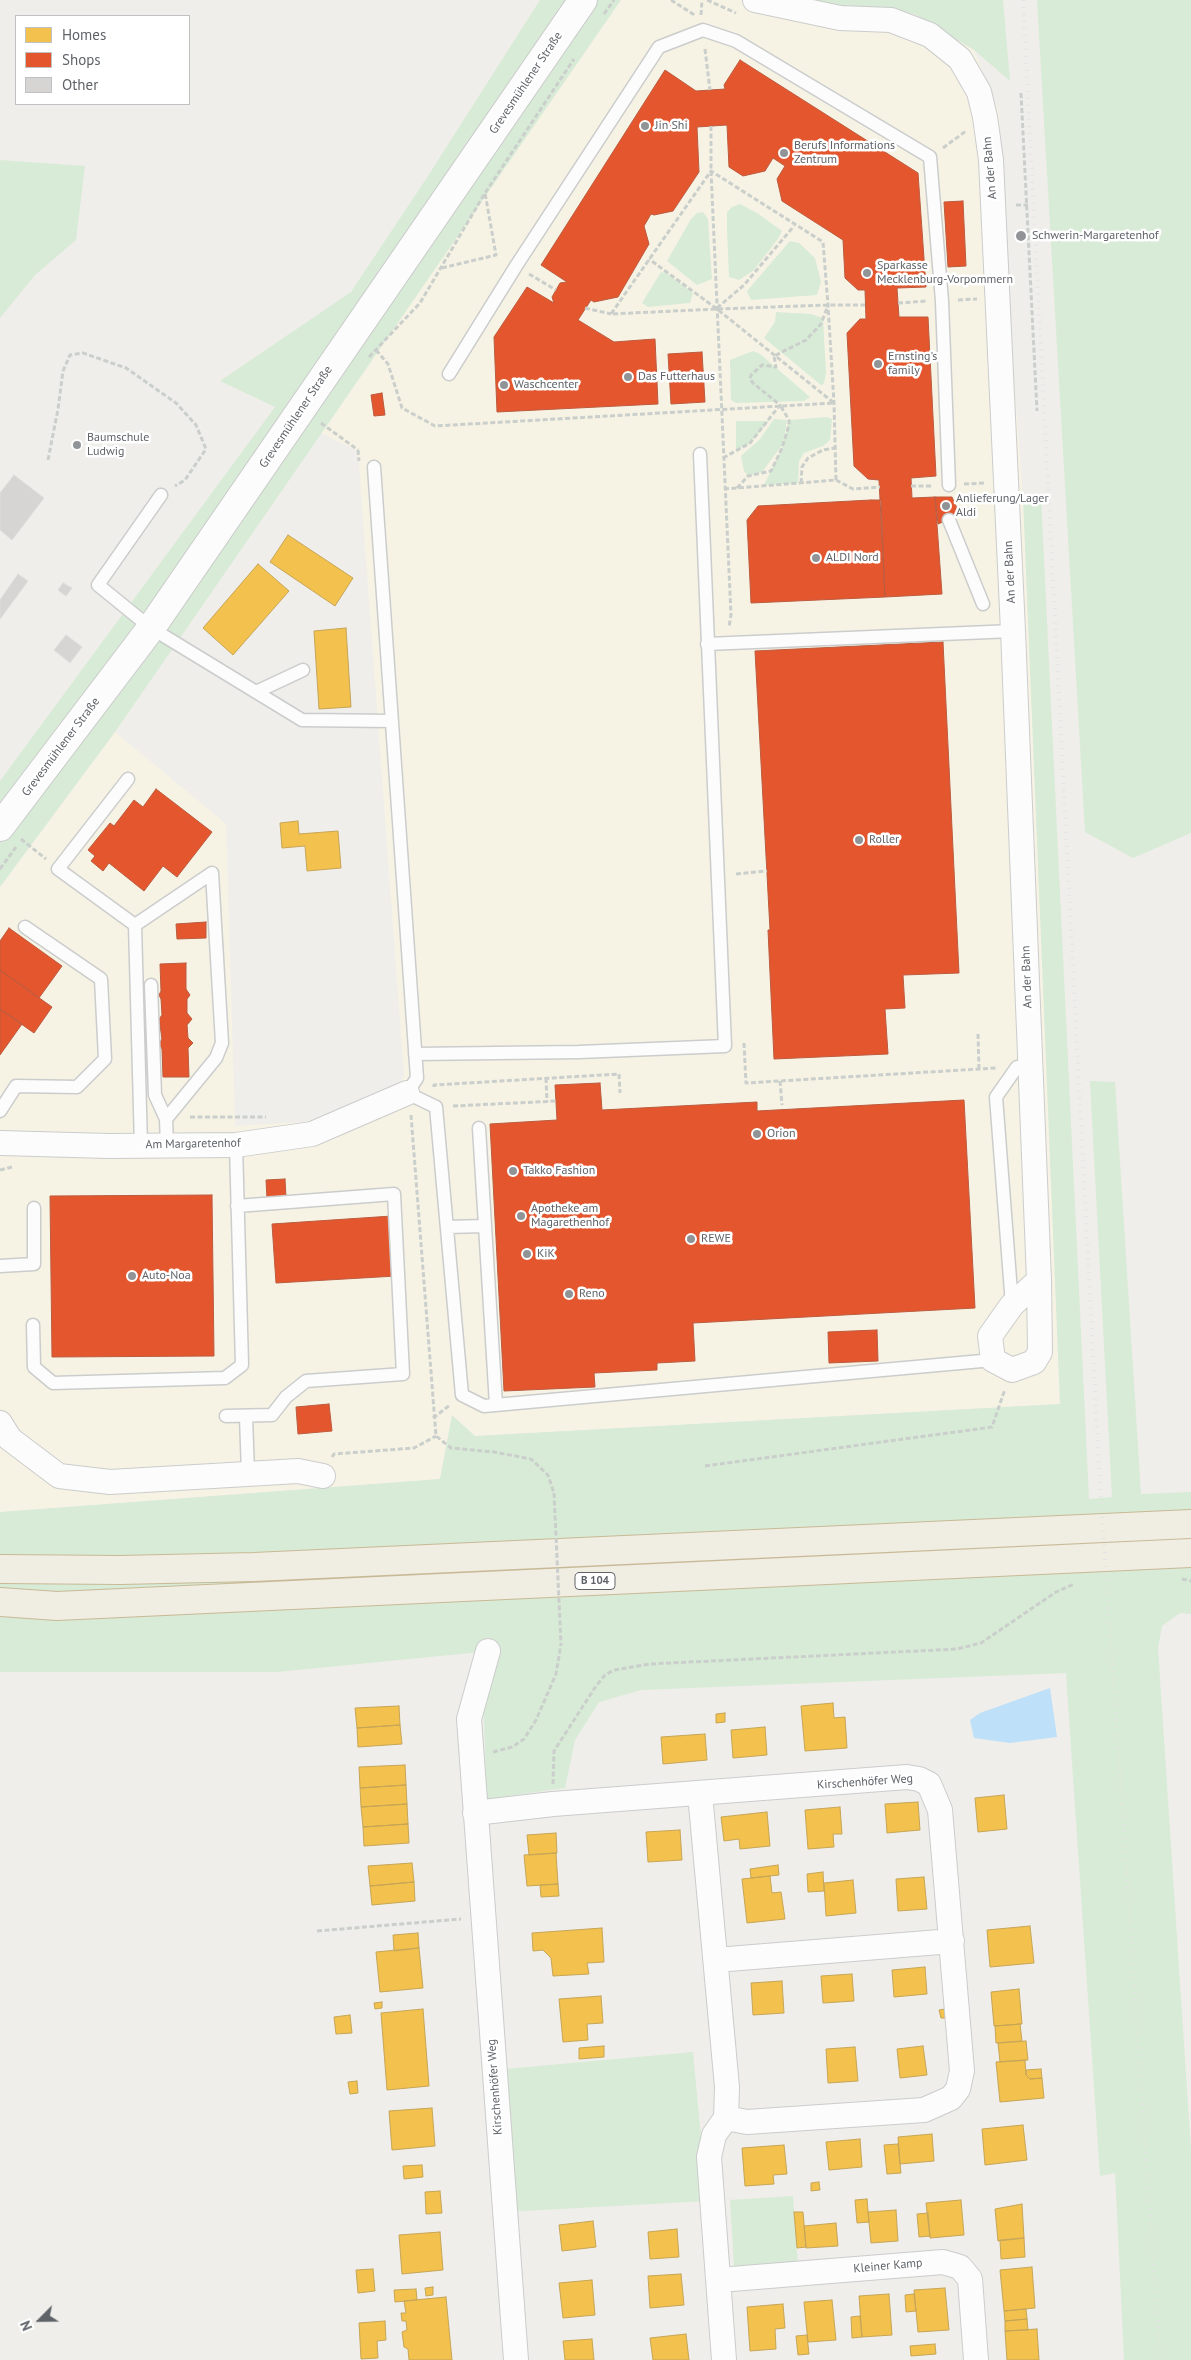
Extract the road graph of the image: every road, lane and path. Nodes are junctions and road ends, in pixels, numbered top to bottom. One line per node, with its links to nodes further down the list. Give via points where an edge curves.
1 (583, 0): 45 (street, Grevesmühlener Straße)
2 (671, 0): 4 (path)
3 (755, 0): 6 (street, An der Bahn, via 840,18 891,20 930,35 960,59 979,92)
4 (700, 20)
5 (1021, 93): 12 (path)
6 (985, 117): 8 (path); 46 (street, An der Bahn, via 991,160)
7 (711, 126): 9 (path)
8 (930, 157): 23 (lane, via 736,41 703,30 659,46); 38 (lane, via 942,301)
9 (710, 171): 13 (path); 14 (path); 19 (path)
10 (485, 193): 15 (path, via 496,255)
11 (1013, 205): 12 (path)
12 (1027, 205): 27 (path)
13 (794, 226): 16 (path, via 823,242); 19 (path, via 744,285)
14 (649, 259): 19 (path); 20 (path)
15 (441, 268)
16 (828, 305): 17 (path); 19 (path); 22 (path, via 820,324 806,340); 24 (path)
17 (865, 305)
18 (585, 308): 20 (path)
19 (717, 309): 20 (path); 22 (path); 26 (path)
20 (611, 314)
21 (376, 350): 26 (path, via 388,364 402,408 434,426)
22 (774, 356): 24 (path); 25 (path, via 776,367 762,364 750,379)
23 (449, 374)
24 (834, 403): 25 (path); 29 (path)
25 (780, 405): 26 (path); 32 (path, via 750,443); 40 (path, via 789,420 782,448 771,471 748,476)
26 (721, 410): 32 (path)
27 (1037, 411)
28 (318, 421): 30 (path)
29 (835, 448): 36 (path); 37 (path, via 808,458 802,467)
30 (358, 450): 34 (path); 35 (path)
31 (700, 454): 48 (lane)
32 (723, 458): 41 (path)
33 (48, 460): 42 (path, via 63,371 70,355 83,353 126,368 176,403 196,425 206,449 185,480)
34 (374, 467): 51 (lane)
35 (360, 470)
36 (836, 480): 37 (path); 39 (path, via 853,489)
37 (801, 483): 40 (path)
38 (949, 485)
39 (880, 487)
40 (736, 488): 41 (path)
41 (724, 489): 47 (path, via 731,615)
42 (161, 494): 45 (lane, via 98,585)
43 (949, 520): 44 (lane)
44 (983, 604)
45 (151, 628): 50 (lane); 53 (street, Grevesmühlener Straße)
46 (1013, 631): 47 (lane); 65 (street, An der Bahn)
47 (726, 642): 48 (lane)
48 (707, 644): 64 (lane, via 725,1046)
49 (303, 670): 50 (lane)
50 (256, 692): 51 (lane, via 302,720)
51 (392, 721): 64 (lane)
52 (128, 779): 55 (lane)
53 (11, 833): 55 (path)
54 (736, 864): 57 (path)
55 (58, 869): 59 (lane)
56 (767, 871): 57 (path)
57 (736, 874): 58 (path)
58 (736, 884)
59 (135, 925): 77 (lane, via 212,873 222,1042 216,1058); 82 (lane)
60 (25, 927): 75 (lane, via 101,979 106,1059 77,1087 16,1086)
61 (152, 985): 77 (lane, via 155,1095)
62 (743, 1033): 68 (path, via 746,1083)
63 (978, 1034): 66 (path)
64 (415, 1054): 69 (lane, via 417,1078)
65 (1024, 1066): 66 (path); 88 (street, An der Bahn); 89 (lane, via 996,1097)
66 (979, 1069): 68 (path)
67 (546, 1078): 70 (path, via 619,1074); 72 (path); 74 (path, via 434,1085)
68 (780, 1081): 73 (path)
69 (407, 1093): 74 (lane); 81 (street, Am Margaretenhof, via 312,1134); 96 (path)
70 (620, 1093)
71 (557, 1101): 72 (path)
72 (548, 1102): 74 (path)
73 (782, 1105)
74 (436, 1107): 86 (lane)
75 (0, 1111)
76 (272, 1117): 77 (path, via 218,1115)
77 (166, 1119): 80 (lane)
78 (479, 1128): 85 (lane)
79 (0, 1143): 82 (street, Am Margaretenhof)
80 (167, 1145): 81 (street, Am Margaretenhof); 82 (street, Am Margaretenhof)
81 (236, 1145): 83 (lane)
82 (141, 1146)
83 (238, 1206): 90 (lane, via 242,1365 225,1378 53,1383 34,1367); 94 (lane, via 394,1194 404,1374 306,1381 286,1397 272,1415)
84 (34, 1208): 87 (lane, via 34,1264)
85 (485, 1226): 86 (lane); 92 (lane)
86 (447, 1227): 92 (lane, via 462,1395 484,1406)
87 (0, 1266)
88 (1039, 1280): 89 (street); 91 (street, An der Bahn, via 1040,1352 1034,1362)
89 (1012, 1306): 91 (street, via 990,1336)
90 (34, 1325)
91 (1003, 1365): 92 (lane); 99 (path, via 992,1427)
92 (496, 1405)
93 (226, 1416): 94 (lane)
94 (246, 1417): 100 (lane)
95 (0, 1423): 100 (street, via 10,1439 59,1476 110,1482)
96 (436, 1436): 97 (path, via 414,1448); 107 (path, bridge, via 450,1448 531,1459 548,1475 554,1493 561,1644 556,1674 524,1739 504,1750)
97 (334, 1454): 98 (path); 98 (path)
98 (323, 1465): 100 (street, via 298,1471)
99 (705, 1466)
100 (248, 1473)
101 (1191, 1524): 103 (highway, via 254,1567)
102 (1191, 1553): 105 (highway, B 104, via 57,1606)
103 (0, 1569)
104 (1078, 1582): 109 (path, via 1056,1592 981,1643 956,1649 650,1664 614,1670 604,1675 554,1751)
105 (0, 1602)
106 (488, 1651): 107 (street, Kirschenhöfer Weg, via 469,1719)
107 (471, 1756): 110 (street, Kirschenhöfer Weg)
108 (700, 1794): 109 (street, Kirschenhöfer Weg); 113 (street, Kirschenhöfer Weg, via 907,1777 928,1784 940,1810); 114 (street)
109 (553, 1804): 110 (street, Kirschenhöfer Weg)
110 (475, 1813): 111 (street, Kirschenhöfer Weg)
111 (482, 1917): 112 (path); 117 (street, Kirschenhöfer Weg)
112 (317, 1931)
113 (952, 1941): 114 (street); 115 (street, Kirschenhöfer Weg, via 962,2071 958,2089 951,2098 924,2110 747,2122)
114 (716, 1960): 115 (street, via 727,2087)
115 (726, 2118): 116 (street, via 714,2135 710,2157)
116 (719, 2280): 118 (street); 119 (street, Kleiner Kamp, via 943,2262 960,2268 970,2280)
117 (516, 2360)
118 (724, 2360)
119 (976, 2360)

